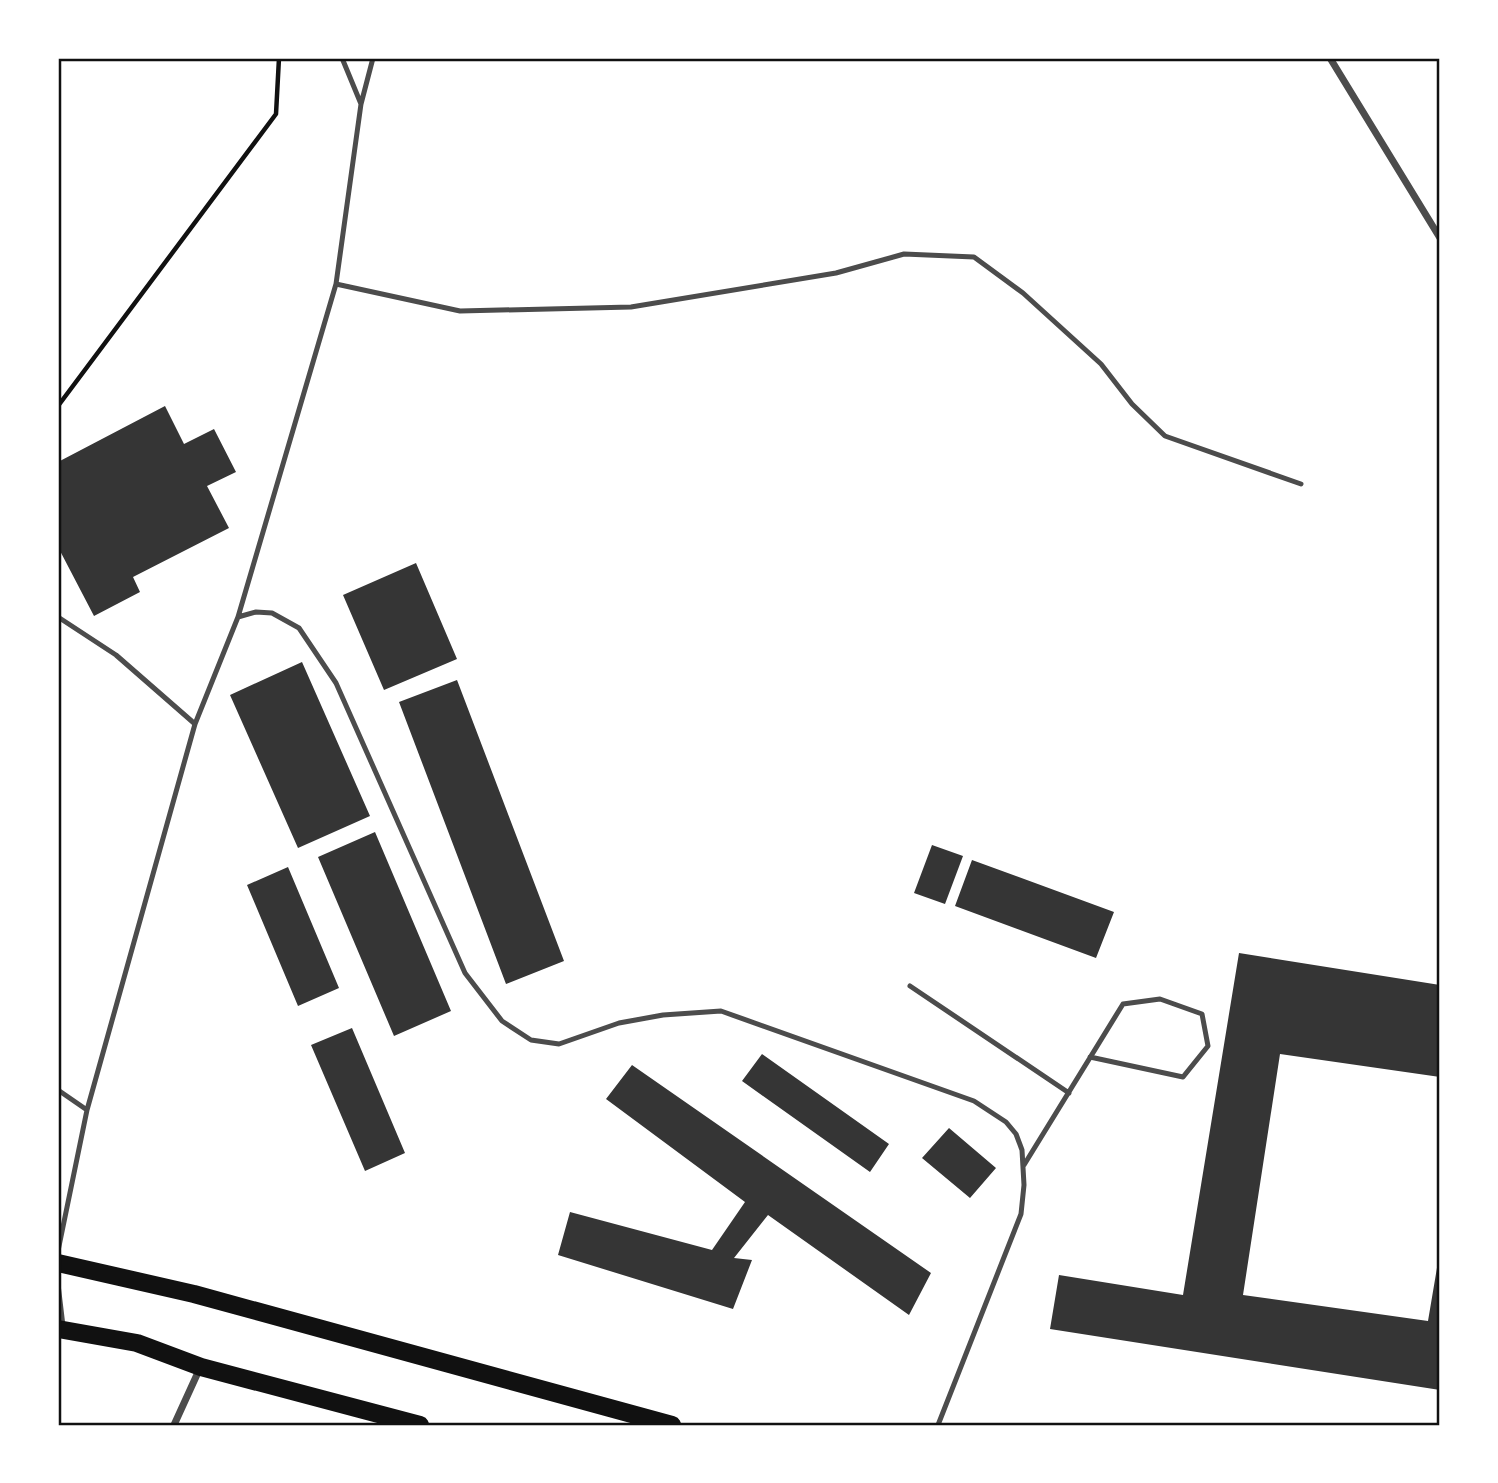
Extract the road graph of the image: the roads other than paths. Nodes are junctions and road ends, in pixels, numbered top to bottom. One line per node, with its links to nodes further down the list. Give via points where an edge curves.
1 (342, 58): 4 (lane)
2 (373, 58): 4 (lane)
3 (1330, 58): 5 (street)
4 (361, 104): 6 (lane)
5 (1440, 238)
6 (335, 284): 7 (lane, via 460,311 631,307 836,272 904,254 974,257 1023,293 1101,364 1132,404 1166,436); 9 (lane)
7 (1301, 484)
8 (58, 617): 10 (lane, via 116,654)
9 (238, 617): 10 (lane); 16 (lane, via 272,613 299,628 337,683 465,973 502,1021 531,1040 559,1044 619,1023 721,1012 974,1101 1017,1134)
10 (195, 724): 15 (lane)
11 (910, 986): 14 (lane)
12 (1090, 1058): 12 (lane, via 1183,1077 1208,1046 1202,1014 1160,999 1123,1004); 14 (lane)
13 (58, 1090): 15 (lane)
14 (1069, 1093): 16 (lane)
15 (87, 1110): 17 (lane)
16 (1024, 1165): 25 (lane, via 1021,1214)
17 (58, 1251)
18 (58, 1264): 24 (main road, via 194,1294)
19 (58, 1284): 20 (lane)
20 (60, 1330): 21 (main road, via 137,1343)
21 (201, 1367): 22 (street); 23 (main road)
22 (174, 1425)
23 (419, 1425)
24 (672, 1425)
25 (938, 1425)

